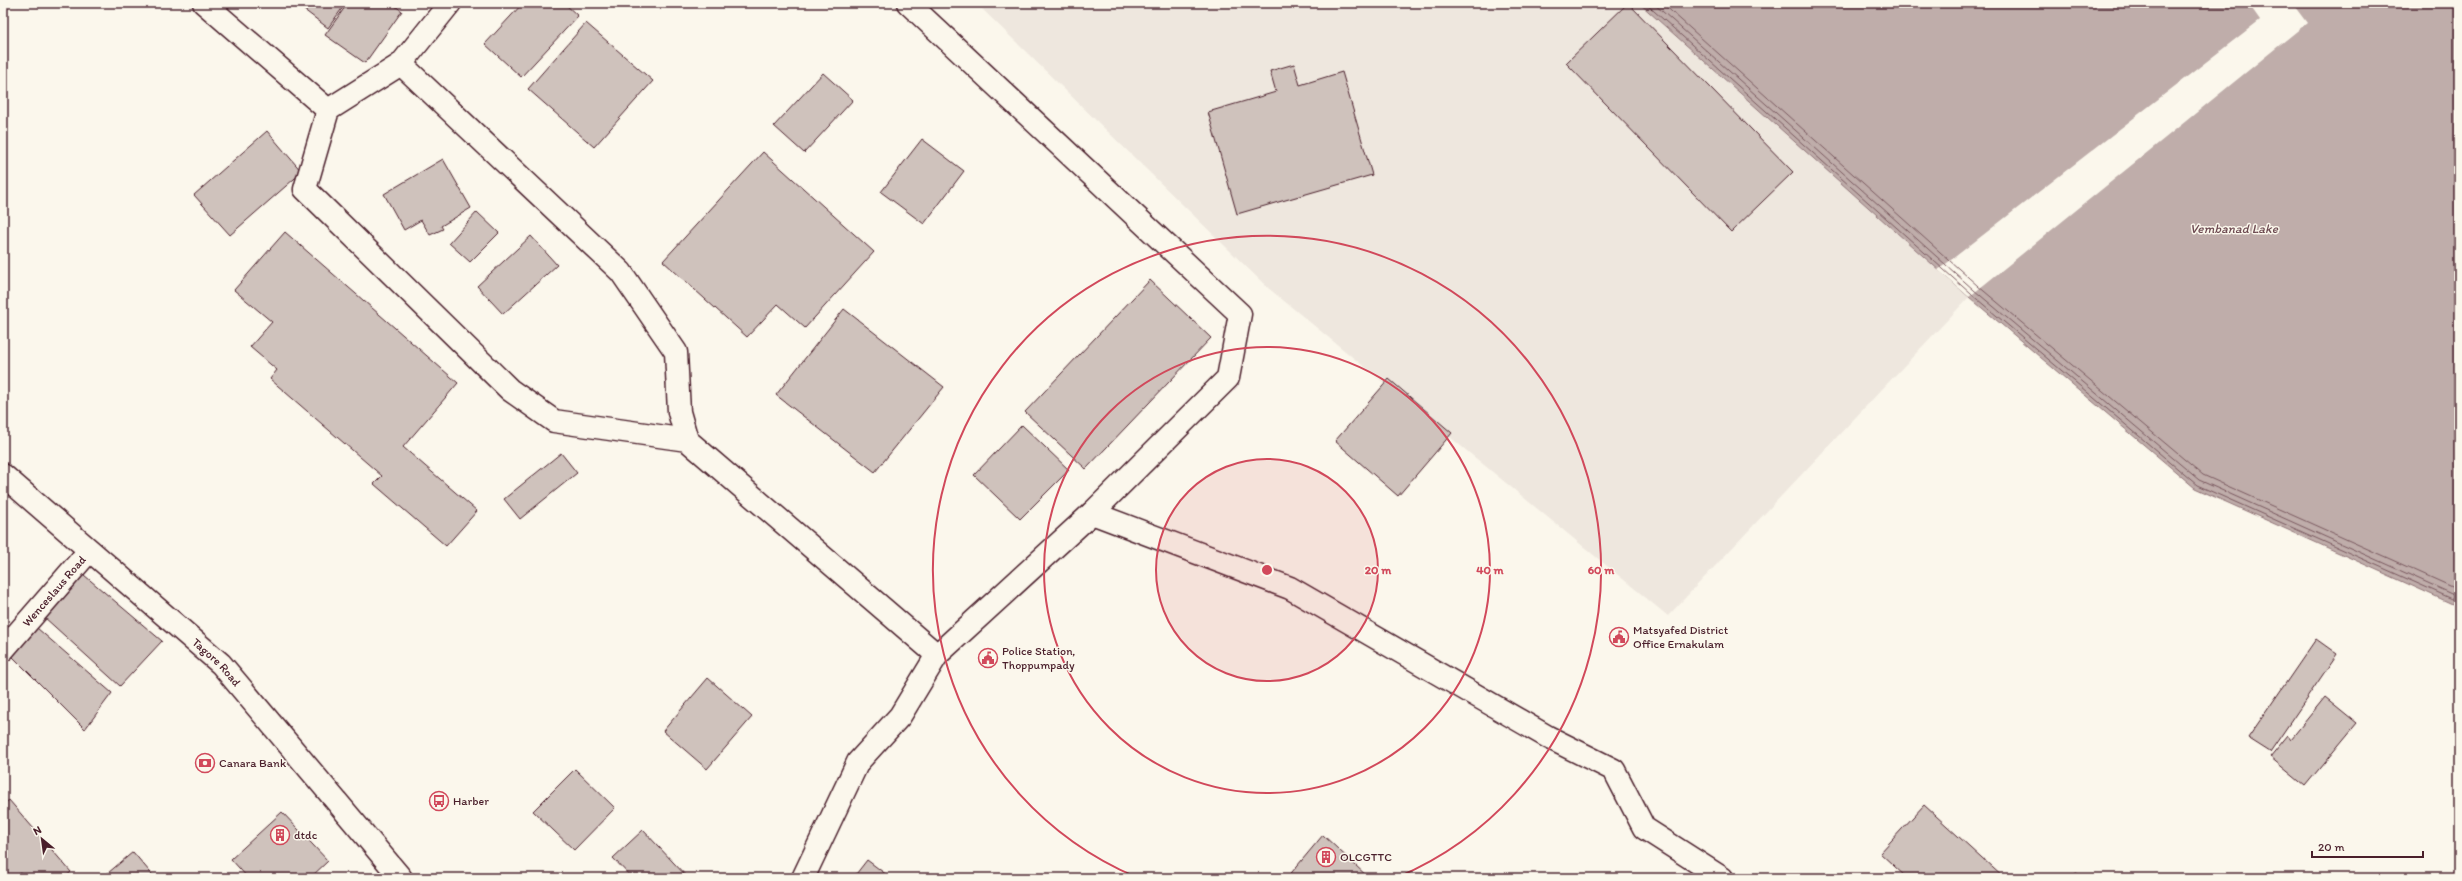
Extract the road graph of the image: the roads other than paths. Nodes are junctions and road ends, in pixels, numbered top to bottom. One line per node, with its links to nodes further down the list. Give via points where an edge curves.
1 (204, 3): 5 (street)
2 (450, 3): 4 (street)
3 (908, 3): 8 (street, via 1240,314 1228,378)
4 (401, 64): 5 (street); 6 (street, via 621,272 676,352 679,412)
5 (328, 110): 6 (street, via 305,189 510,390 554,421)
6 (687, 440): 11 (street)
7 (3, 475): 9 (street, Tagore Road)
8 (1092, 513): 11 (street); 14 (street, via 1290,588 1548,737 1614,770 1644,828)
9 (89, 551): 10 (street, Wenceslaus Road); 12 (street, Tagore Road, via 221,664)
10 (3, 650)
11 (938, 655): 13 (street, via 900,716 858,762)
12 (402, 878)
13 (803, 878)
14 (1722, 878)

